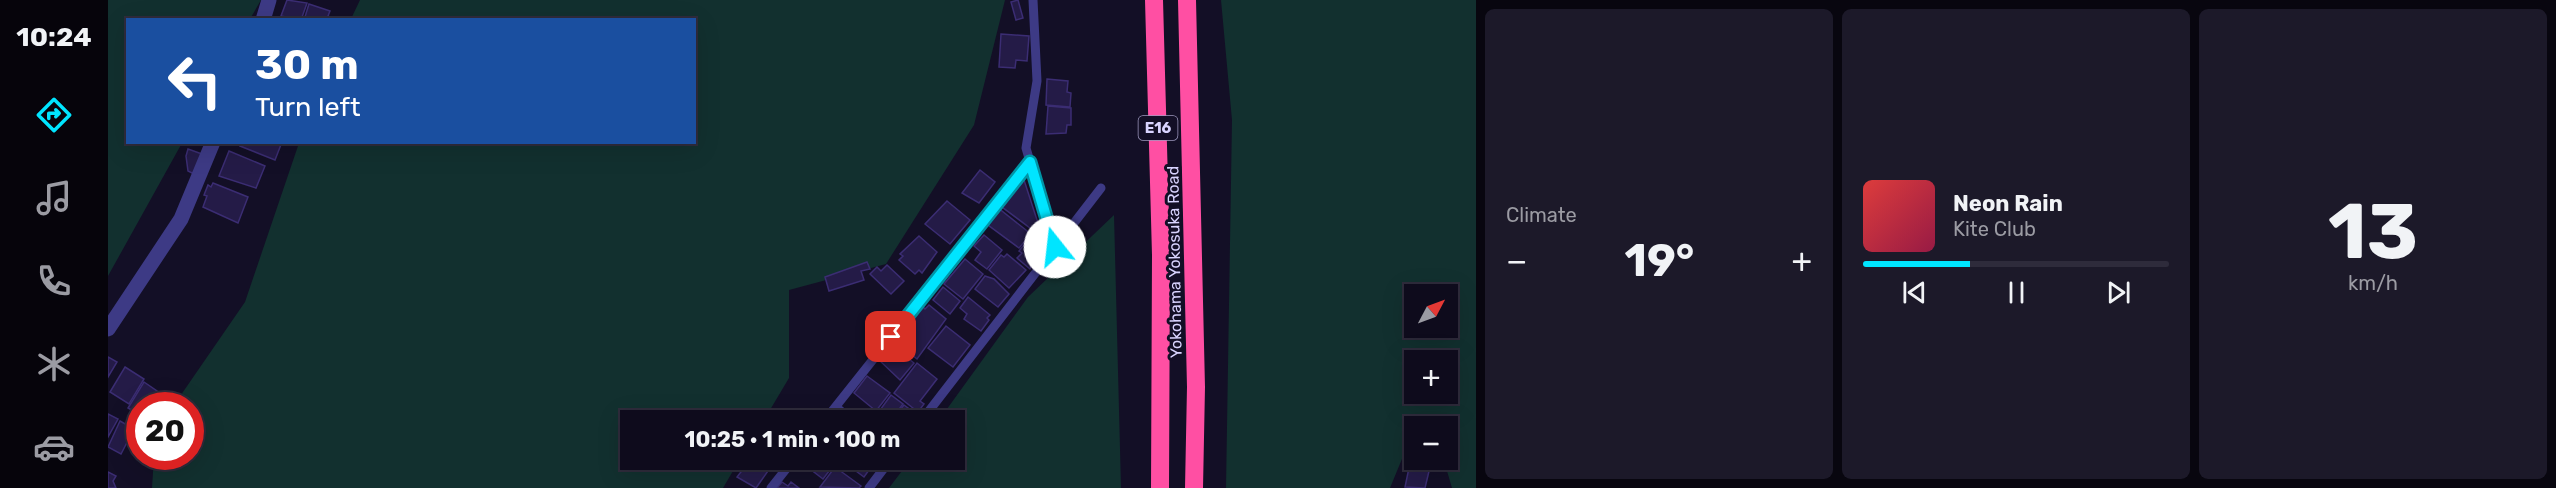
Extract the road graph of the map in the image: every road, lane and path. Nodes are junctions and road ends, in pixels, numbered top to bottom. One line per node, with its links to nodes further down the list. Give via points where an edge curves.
1 (269, 0): 5 (street)
2 (1033, 0): 7 (lane, via 1037,81 1026,148)
3 (1154, 0): 19 (highway, Yokohama Yokosuka Road / E16, via 1161,255)
4 (1187, 0): 20 (highway, Yokohama Yokosuka Road / E16, via 1196,387)
5 (264, 18)
6 (212, 144): 10 (street, via 176,228)
7 (1030, 162): 9 (lane); 11 (lane)
8 (1101, 188): 9 (lane)
9 (1055, 247): 14 (lane)
10 (108, 328)
11 (836, 407): 12 (lane); 13 (lane)
12 (833, 410)
13 (839, 410)
14 (930, 410)
15 (785, 470): 17 (lane)
16 (882, 470): 18 (lane)
17 (771, 488)
18 (868, 488)
19 (1160, 488)
20 (1194, 488)

